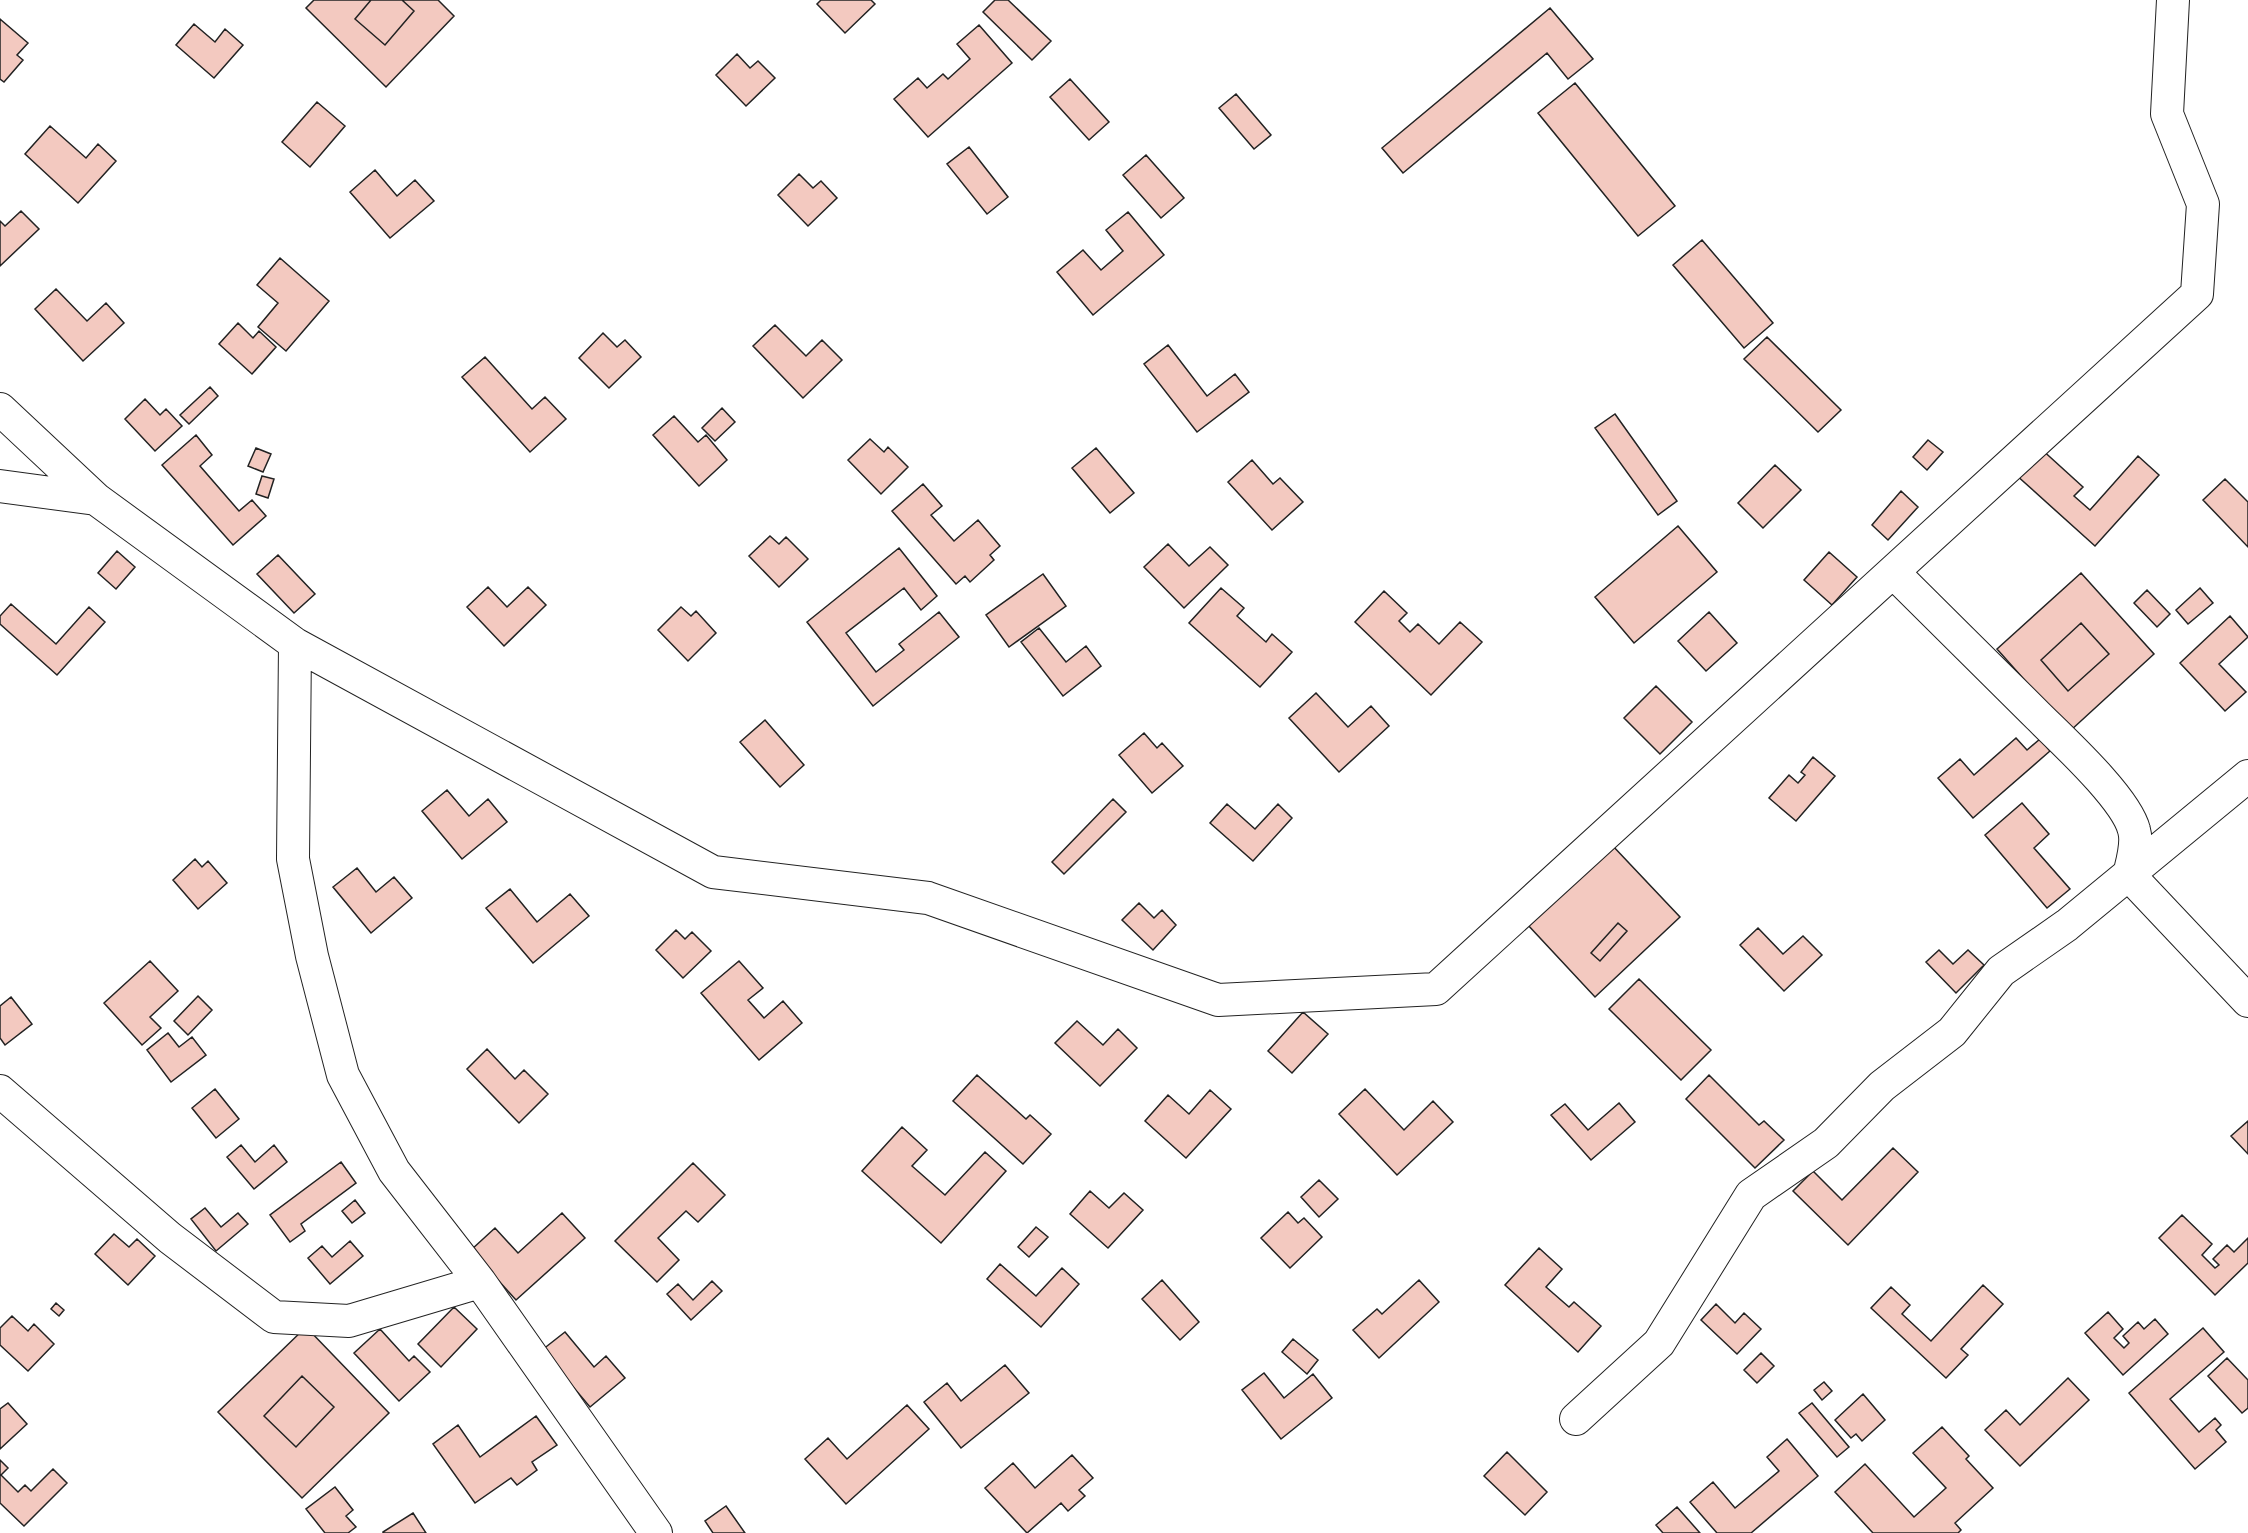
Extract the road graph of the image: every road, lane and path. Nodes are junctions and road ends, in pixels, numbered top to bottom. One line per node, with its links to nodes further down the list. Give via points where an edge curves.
1 (2173, 0): 5 (street, via 2167,114 2203,204 2197,294)
2 (0, 409): 4 (street)
3 (0, 486): 4 (street)
4 (96, 499): 6 (street)
5 (1893, 572): 6 (street, via 1436,989 1218,1000 928,898 713,872); 8 (street, via 2114,795 2134,830)
6 (295, 644): 11 (street, via 293,859 312,956 343,1075 394,1171)
7 (2248, 776): 8 (street)
8 (2129, 875): 9 (street); 12 (street, via 2001,971 1952,1032 1882,1086 1826,1143 1751,1195 1659,1342)
9 (2248, 1001)
10 (0, 1091): 11 (street, via 170,1238 274,1317 349,1321)
11 (480, 1282): 13 (street)
12 (1576, 1419)
13 (656, 1533)

